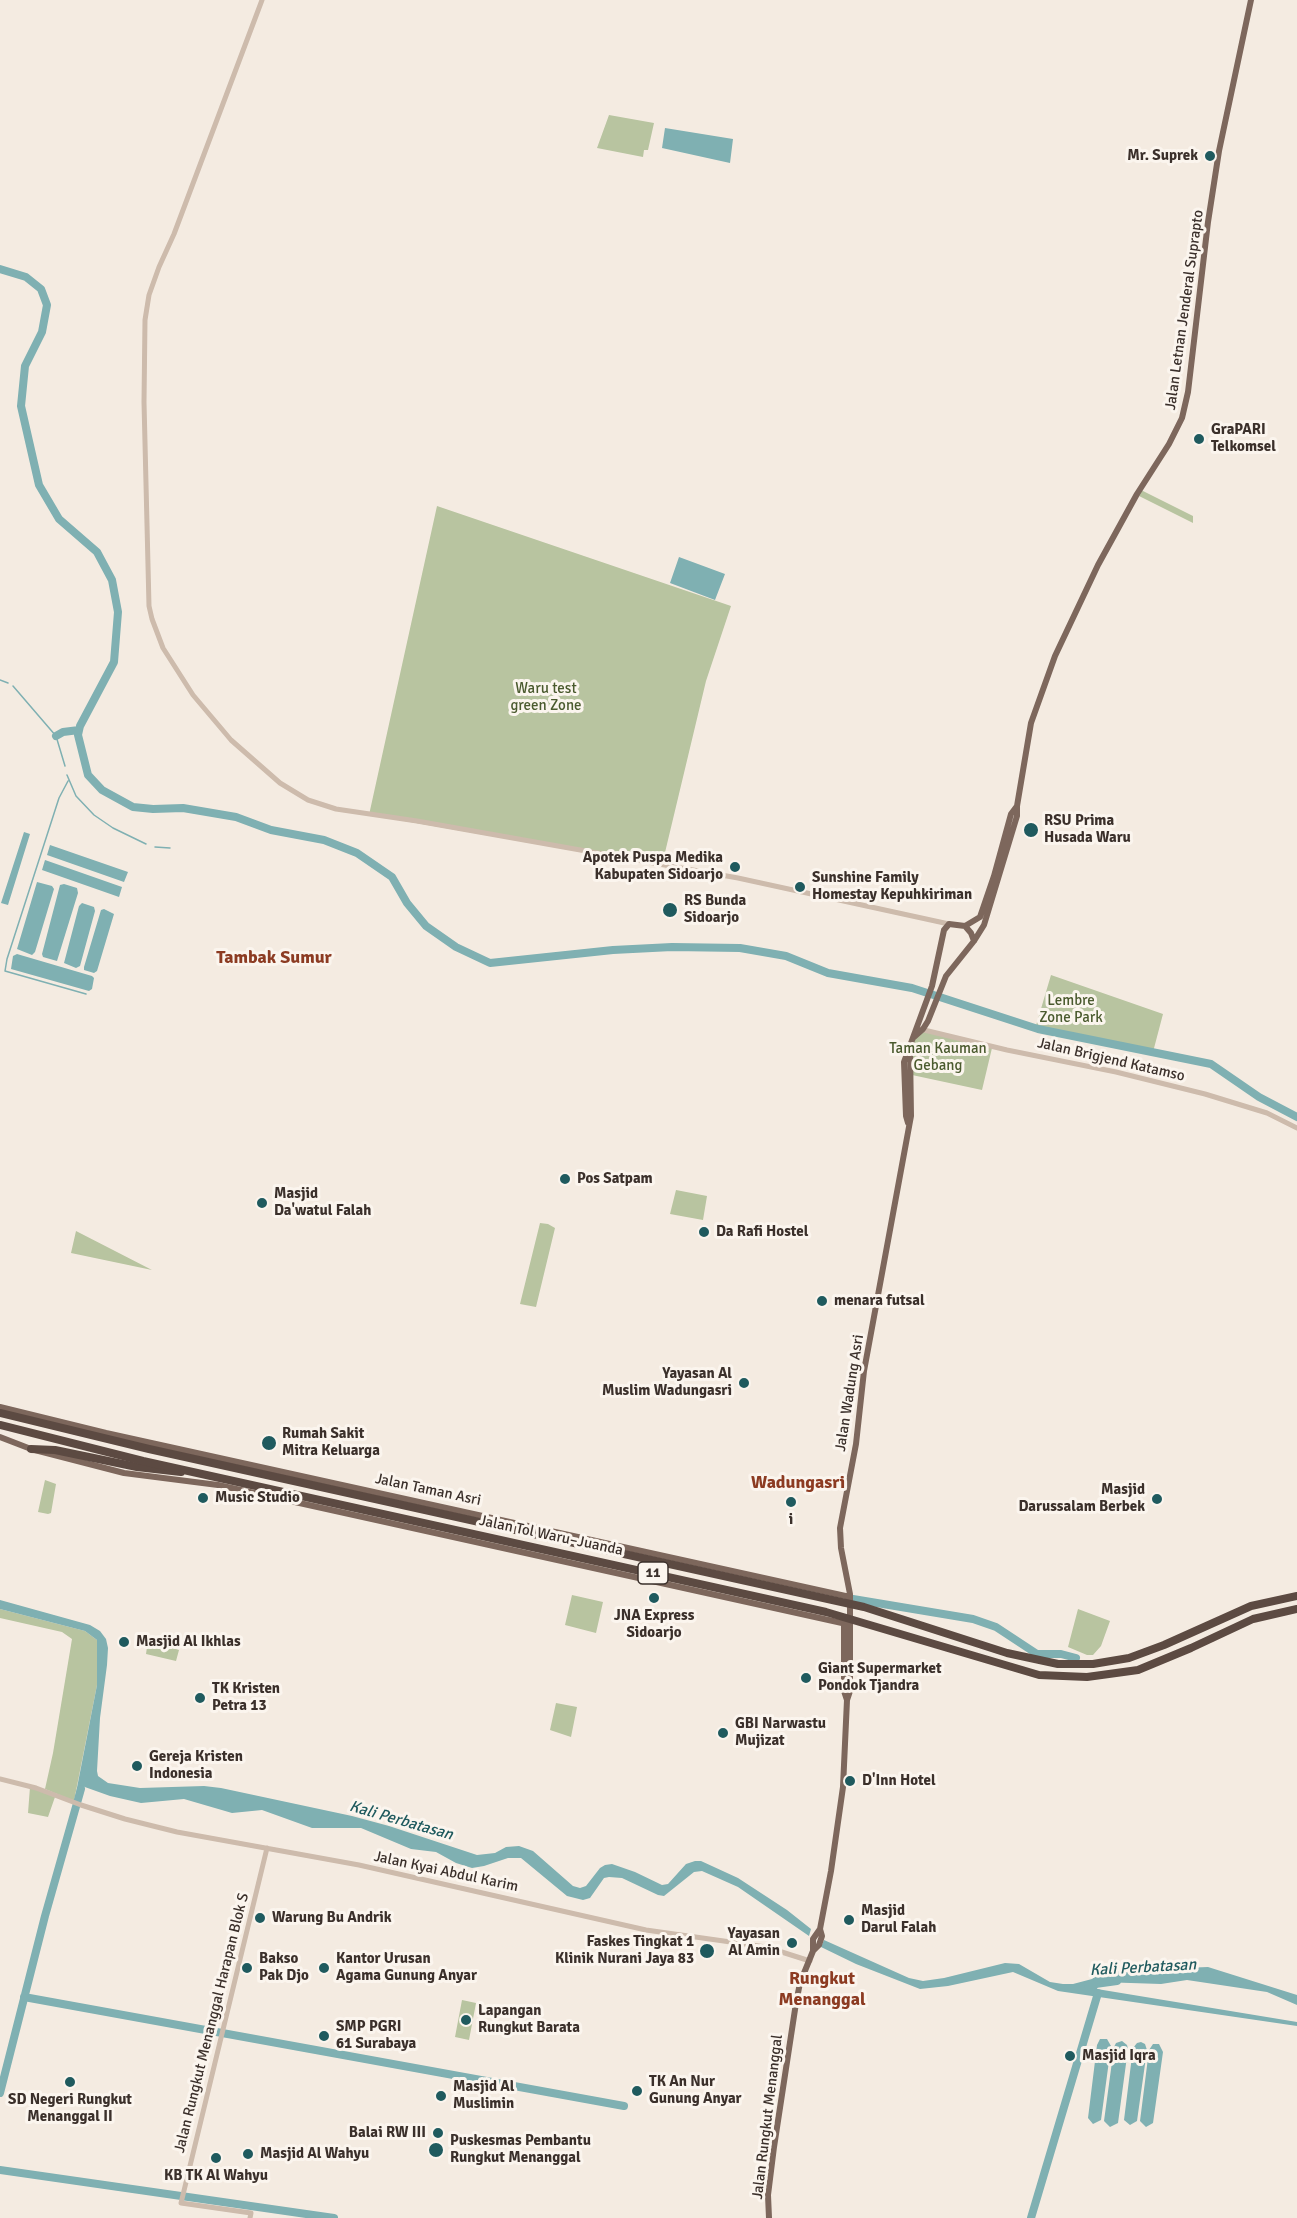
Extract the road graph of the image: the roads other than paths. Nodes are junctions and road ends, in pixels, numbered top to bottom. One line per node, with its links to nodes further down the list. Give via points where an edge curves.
1 (262, 0): 4 (street, via 159,267 145,320 149,606 163,648 193,695 231,740 273,777 295,793 329,807 738,878)
2 (1251, 0): 3 (main road, Jalan Letnan Jenderal Suprapto, via 1208,222 1182,418 1098,565 1065,633 1031,723)
3 (1017, 806): 6 (main road, via 1011,814 980,917); 8 (main road, via 996,889)
4 (939, 922): 5 (street); 7 (street)
5 (950, 924): 6 (main road); 7 (main road)
6 (965, 926): 8 (main road)
7 (944, 930): 9 (main road)
8 (974, 941): 10 (main road)
9 (936, 972): 10 (main road); 11 (main road)
10 (946, 976): 12 (main road)
11 (915, 1027): 12 (street, Jalan Brigjend Katamso); 13 (main road, Jalan Wadung Asri)
12 (923, 1029): 13 (main road, Jalan Wadung Asri); 14 (street, Jalan Brigjend Katamso, via 1205,1094 1267,1113)
13 (914, 1037): 27 (main road, Jalan Wadung Asri, via 904,1062 908,1123 840,1528)
14 (1297, 1128)
15 (0, 1407): 24 (main road, Jalan Taman Asri)
16 (0, 1413): 21 (highway, Jalan Tol Waru–Juanda / 11, bridge)
17 (0, 1425): 20 (highway, Jalan Tol Waru–Juanda / 11, bridge)
18 (0, 1437): 19 (main road)
19 (31, 1449): 20 (highway, bridge); 28 (main road, via 132,1474 227,1486)
20 (215, 1477): 23 (highway, Jalan Tol Waru–Juanda / 11, bridge)
21 (533, 1535): 22 (highway, Jalan Tol Waru–Juanda / 11, bridge); 23 (highway, bridge)
22 (542, 1537): 23 (highway, bridge); 26 (highway, Jalan Tol Waru–Juanda / 11, bridge, via 864,1607 1015,1655 1058,1664 1129,1658 1251,1605)
23 (535, 1547): 29 (highway, Jalan Tol Waru–Juanda / 11, bridge, via 826,1612 1003,1666 1050,1676 1099,1676 1138,1670 1253,1619)
24 (786, 1582): 25 (main road, Jalan Taman Asri); 28 (main road)
25 (802, 1586): 27 (main road, Jalan Taman Asri); 31 (main road, via 795,1598)
26 (1297, 1596)
27 (850, 1597): 30 (main road, Jalan Rungkut Menanggal)
28 (781, 1608): 31 (main road)
29 (1297, 1609)
30 (849, 1610): 32 (main road, Jalan Rungkut Menanggal); 33 (main road, Jalan Rungkut Menanggal)
31 (795, 1611): 32 (main road)
32 (842, 1623): 33 (main road, Jalan Rungkut Menanggal)
33 (847, 1700): 36 (main road, Jalan Rungkut Menanggal, via 843,1787 831,1871)
34 (0, 1779): 35 (street, Jalan Kyai Abdul Karim, via 156,1827)
35 (267, 1848): 38 (street, Jalan Kyai Abdul Karim, via 646,1930 766,1947); 39 (street, Jalan Rungkut Menanggal Harapan Blok S, via 182,2200)
36 (816, 1934): 37 (main road, Jalan Rungkut Menanggal); 37 (main road, Jalan Rungkut Menanggal, via 820,1942)
37 (813, 1951): 38 (main road, Jalan Rungkut Menanggal)
38 (810, 1961): 41 (main road, Jalan Rungkut Menanggal, via 796,2003 768,2195)
39 (242, 2215): 40 (street)
40 (250, 2215)
41 (769, 2218)

